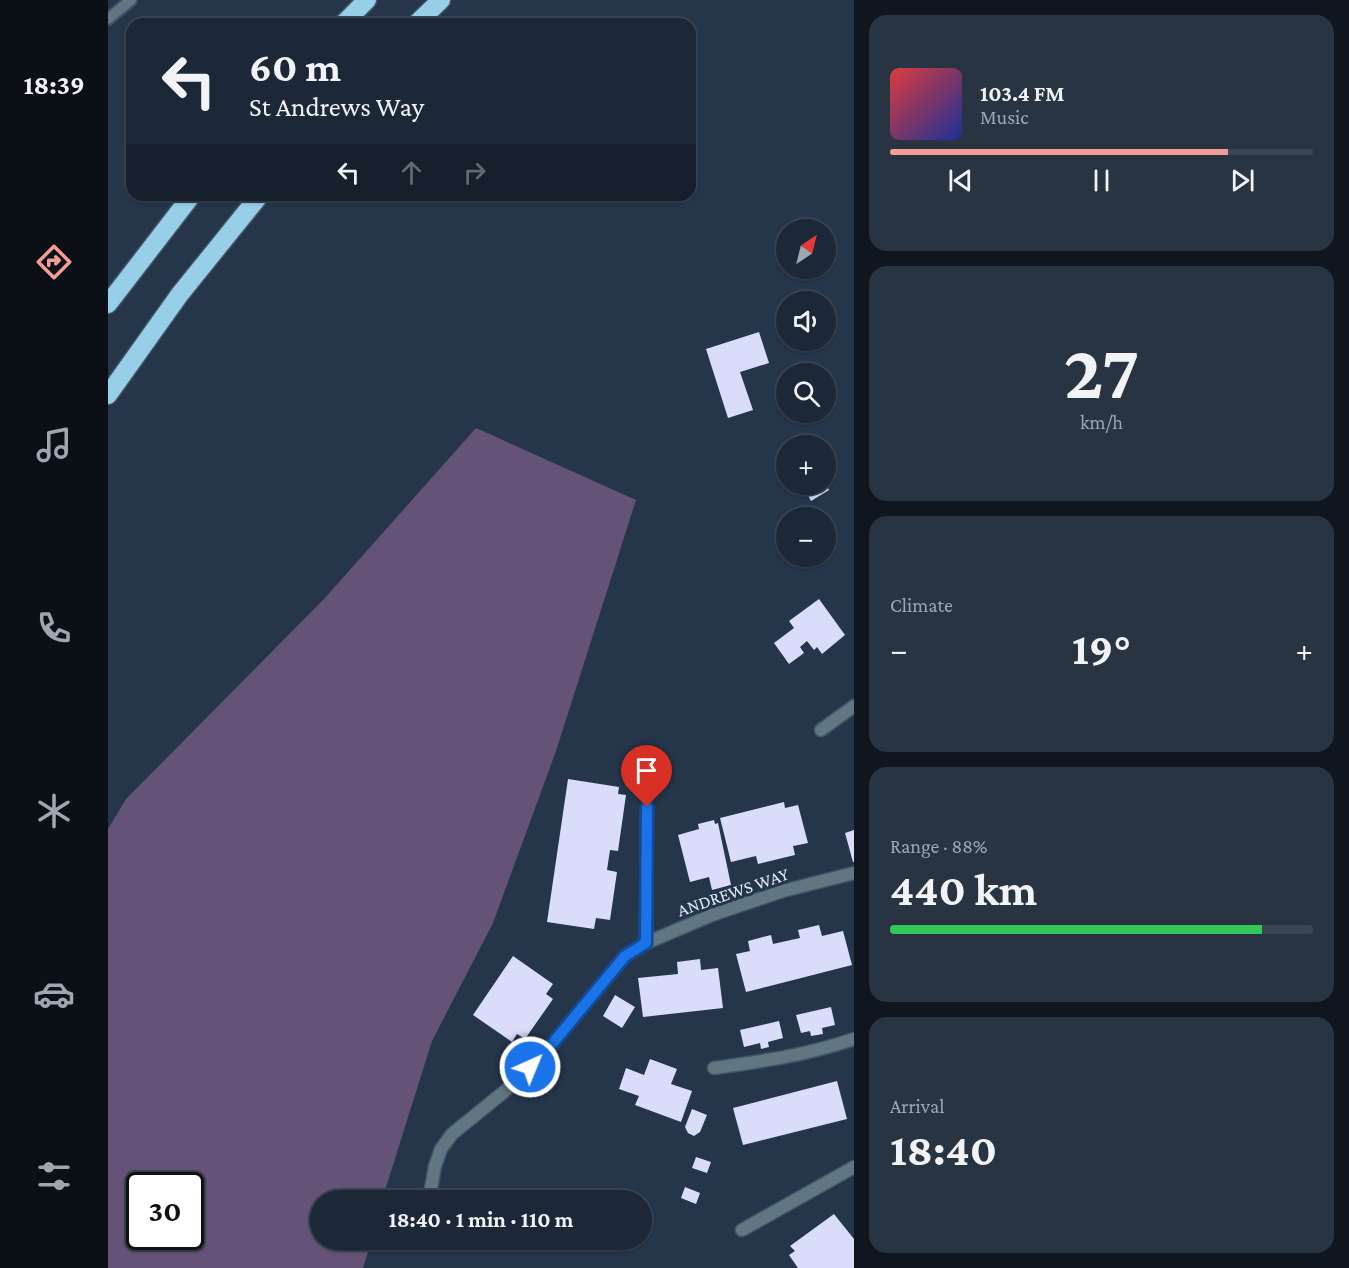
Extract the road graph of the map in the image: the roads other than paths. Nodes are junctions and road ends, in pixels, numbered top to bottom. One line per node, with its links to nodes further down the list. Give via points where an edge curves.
1 (131, 0): 6 (lane)
2 (367, 0): 4 (highway)
3 (441, 0): 5 (highway)
4 (349, 18)
5 (422, 18)
6 (108, 19)
7 (187, 201): 9 (highway)
8 (255, 201): 10 (highway, via 180,294)
9 (108, 304)
10 (108, 394)
11 (854, 705): 12 (street)
12 (821, 730)
13 (647, 807): 15 (street)
14 (854, 873): 15 (street, ANDREWS WAY, via 783,891)
15 (646, 943): 19 (street, ANDREWS WAY, via 625,956 543,1055 452,1134 441,1149)
16 (854, 1039): 17 (street, via 818,1051)
17 (714, 1068)
18 (854, 1167): 20 (street)
19 (431, 1190)
20 (742, 1230)

